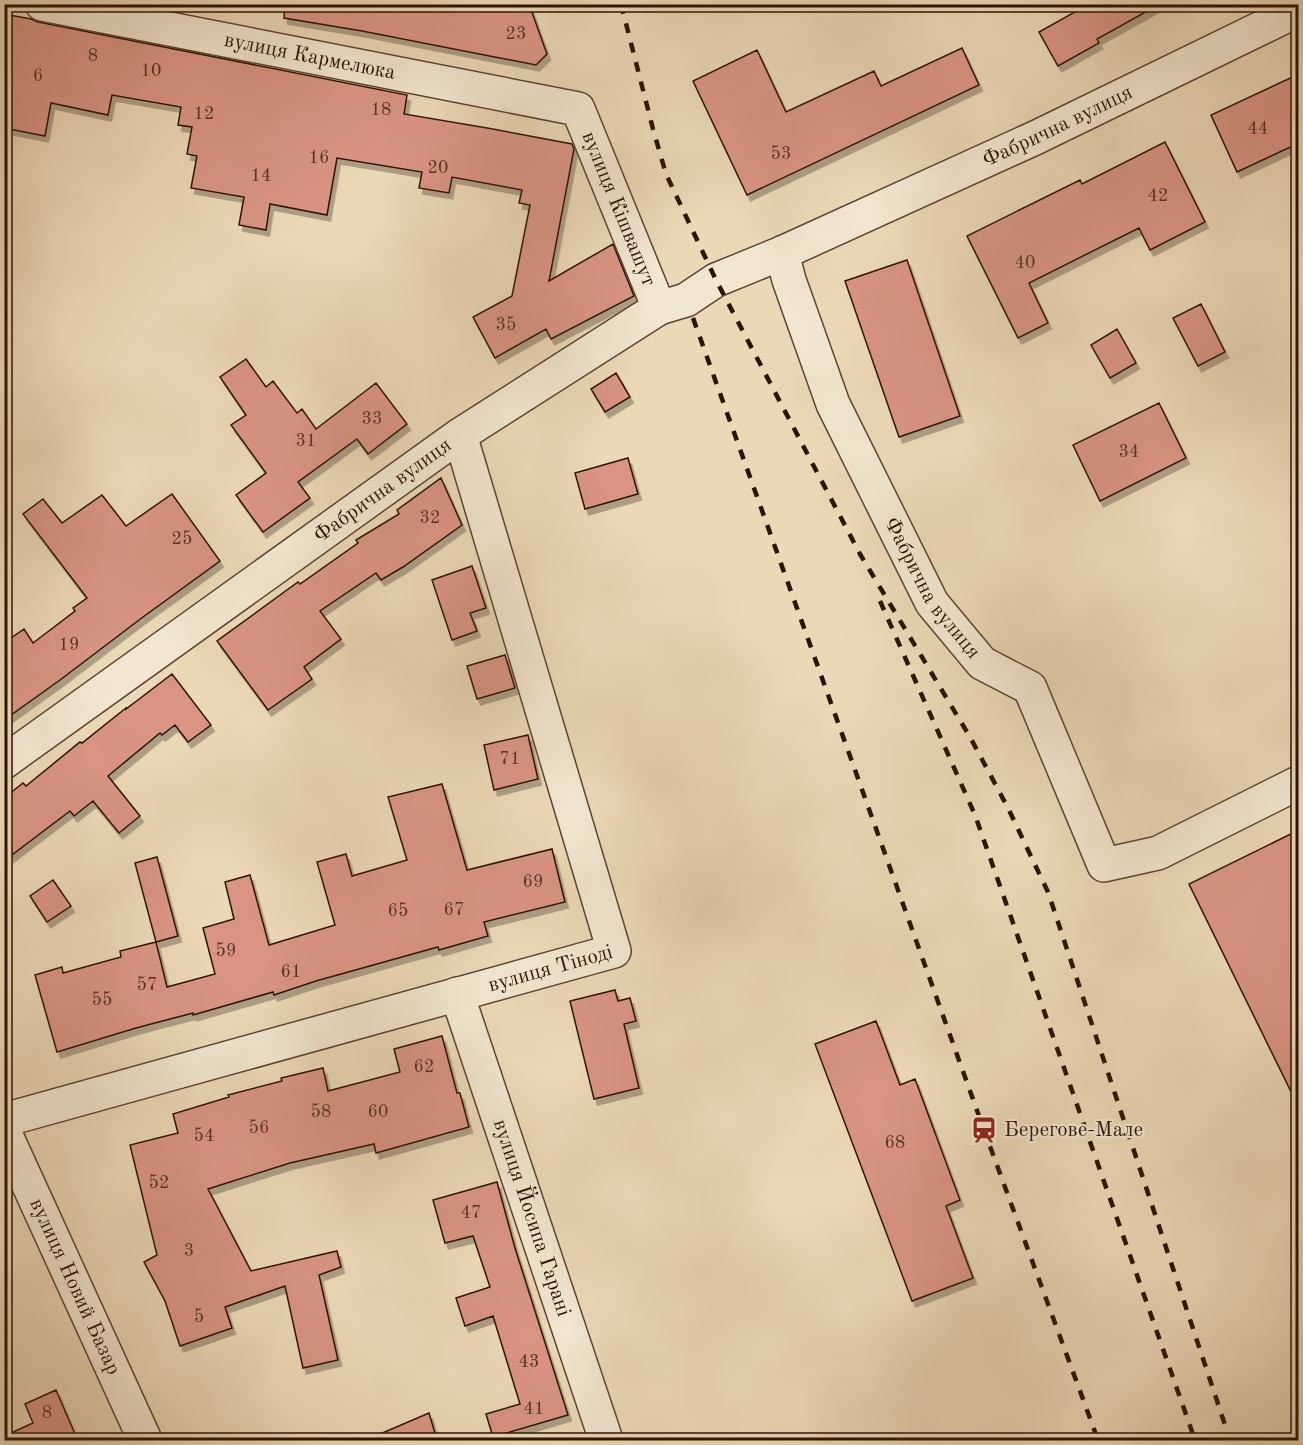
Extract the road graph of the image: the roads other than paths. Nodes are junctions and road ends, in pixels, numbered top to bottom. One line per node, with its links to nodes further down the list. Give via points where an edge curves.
1 (42, 4): 3 (street, вулиця Кармелюка)
2 (1299, 10): 4 (street, Фабрична вулиця, via 1035,138)
3 (578, 109): 5 (street, вулиця Кішвашут)
4 (782, 253): 5 (street, Фабрична вулиця, via 716,280 686,300); 8 (street, Фабрична вулиця, via 833,404 932,603 982,663 1030,688 1104,865 1158,853)
5 (659, 308): 6 (street, Фабрична вулиця)
6 (460, 435): 7 (street, Фабрична вулиця); 9 (street, вулиця Тіноді, via 614,951)
7 (4, 762)
8 (1299, 783)
9 (457, 994): 10 (street, вулиця Тіноді); 13 (street, вулиця Йосипа Гарані)
10 (4, 1120)
11 (4, 1131): 12 (street, вулиця Новий Базар)
12 (145, 1440)
13 (606, 1440)

